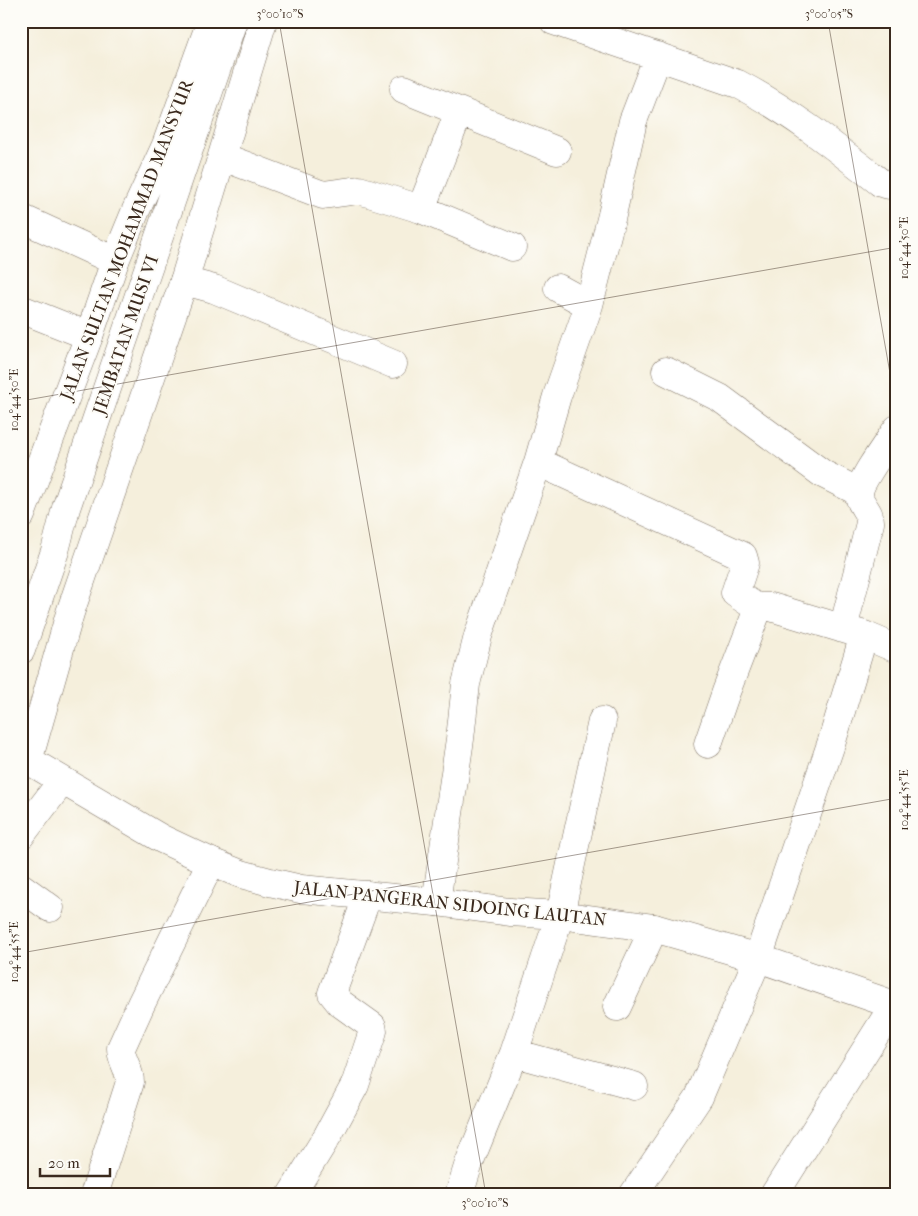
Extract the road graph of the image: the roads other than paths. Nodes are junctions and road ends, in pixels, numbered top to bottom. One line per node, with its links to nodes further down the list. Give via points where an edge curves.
1 (211, 21): 14 (street, JALAN SULTAN MOHAMMAD MANSYUR, via 166,145)
2 (233, 21): 28 (street, JEMBATAN MUSI VI)
3 (263, 21): 9 (street)
4 (554, 21): 5 (street)
5 (658, 56): 10 (street, via 760,95 796,117 881,183); 17 (street, via 633,121)
6 (404, 89): 7 (street)
7 (459, 112): 8 (street); 11 (street)
8 (557, 151)
9 (223, 157): 11 (street, via 324,195 359,190); 15 (street)
10 (897, 183)
11 (421, 209): 13 (street)
12 (21, 218): 14 (street)
13 (512, 247)
14 (115, 261): 19 (street, JALAN SULTAN MOHAMMAD MANSYUR)
15 (184, 281): 20 (street, via 214,289); 32 (street, via 70,613)
16 (558, 288): 17 (street)
17 (589, 305): 23 (street)
18 (21, 309): 19 (street)
19 (89, 336): 25 (street, JALAN SULTAN MOHAMMAD MANSYUR)
20 (393, 364)
21 (666, 371): 24 (street, via 720,398 823,474)
22 (897, 429): 24 (street)
23 (538, 462): 26 (street, via 743,556 745,563 735,593); 38 (street, via 478,636 466,684)
24 (858, 492): 27 (street, via 869,513 870,523)
25 (21, 515)
26 (759, 609): 27 (street, via 771,607); 31 (street)
27 (854, 632): 29 (street); 42 (street, via 832,741)
28 (21, 650)
29 (897, 650)
30 (602, 721): 40 (street)
31 (708, 744)
32 (24, 758): 33 (street, JALAN PANGERAN SIDOING LAUTAN)
33 (62, 782): 34 (street); 35 (street, JALAN PANGERAN SIDOING LAUTAN, via 162,839)
34 (21, 835)
35 (211, 862): 37 (street, JALAN PANGERAN SIDOING LAUTAN, via 241,874 301,889); 47 (street, via 121,1048 130,1082)
36 (21, 887): 39 (street)
37 (368, 895): 38 (street, JALAN PANGERAN SIDOING LAUTAN); 48 (street, via 332,993 340,1003 372,1026 373,1031 355,1085)
38 (436, 902): 40 (street, JALAN PANGERAN SIDOING LAUTAN)
39 (50, 908)
40 (560, 915): 41 (street, JALAN PANGERAN SIDOING LAUTAN); 45 (street)
41 (654, 928): 42 (street, JALAN PANGERAN SIDOING LAUTAN); 44 (street)
42 (758, 958): 43 (street, JALAN PANGERAN SIDOING LAUTAN); 50 (street, via 699,1097)
43 (895, 1006): 51 (street)
44 (617, 1007)
45 (514, 1053): 46 (street); 49 (street)
46 (634, 1086)
47 (94, 1195)
48 (291, 1195)
49 (458, 1195)
50 (633, 1195)
51 (774, 1195)

